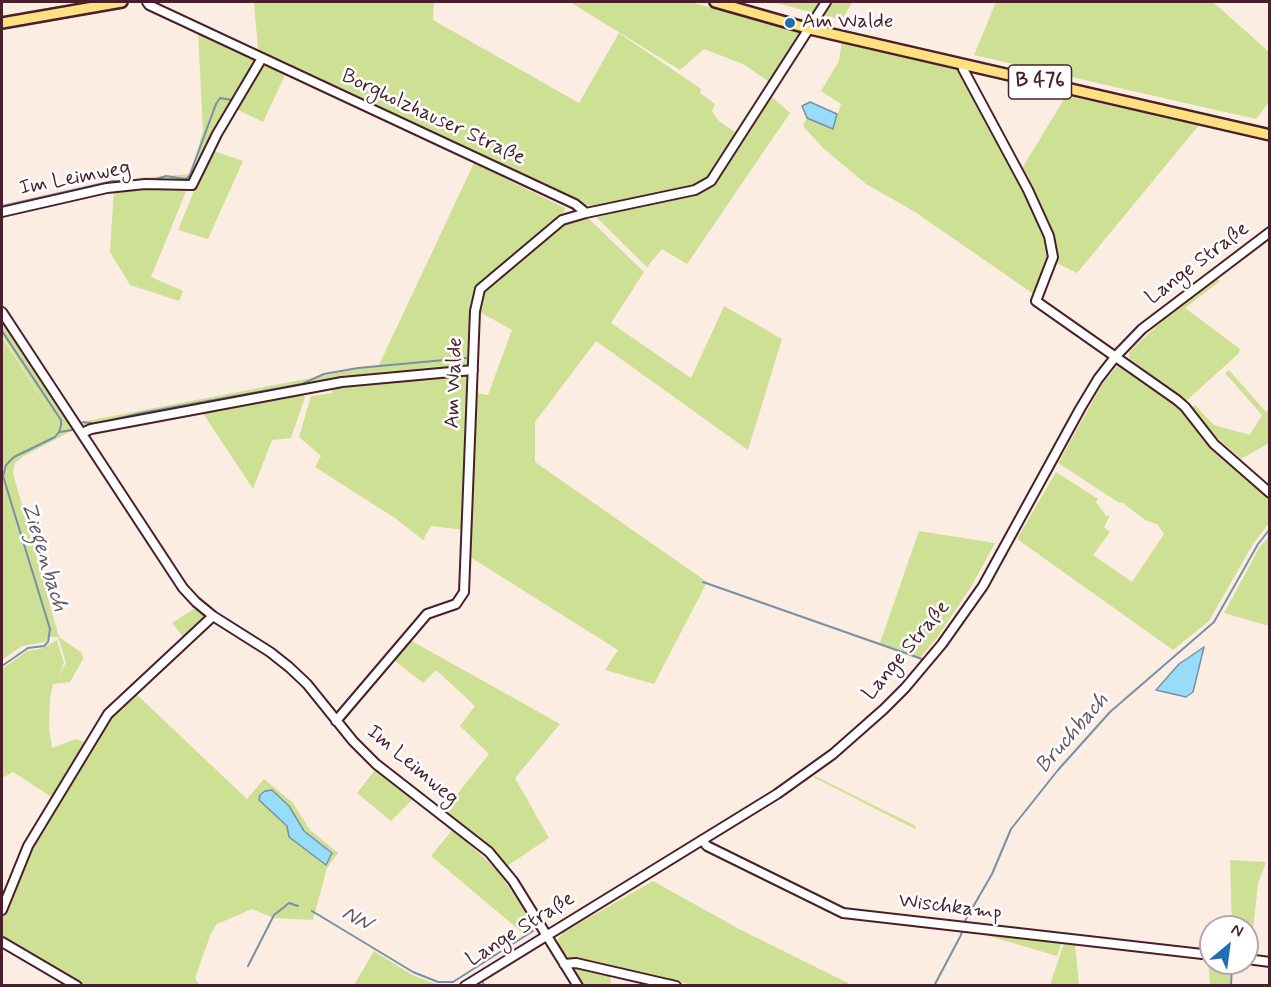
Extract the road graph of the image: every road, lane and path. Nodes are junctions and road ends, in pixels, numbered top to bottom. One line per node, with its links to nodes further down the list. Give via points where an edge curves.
1 (122, 2): 5 (main road)
2 (147, 2): 7 (street, Borgholzhauser Straße)
3 (715, 2): 6 (main road, B 476)
4 (826, 2): 6 (street)
5 (2, 23)
6 (810, 29): 8 (main road, B 476); 11 (street, Am Walde, via 711,180 695,190)
7 (262, 58): 10 (street, Im Leimweg, via 192,185 107,188); 11 (street, Borgholzhauser Straße)
8 (963, 64): 9 (main road, B 476); 14 (street, via 1049,236 1053,257 1036,301)
9 (1269, 135)
10 (2, 212)
11 (586, 213): 15 (street, Am Walde, via 562,220 480,289 475,311)
12 (1269, 232): 14 (street, Lange Straße, via 1142,329)
13 (2, 312): 16 (street, Im Leimweg)
14 (1116, 356): 17 (street, via 1185,407 1214,444); 20 (street, Lange Straße, via 1080,410 983,586 905,688 813,769)
15 (473, 370): 16 (street, via 342,382); 19 (street, Am Walde, via 464,592 456,604 427,614)
16 (82, 433): 18 (street, Im Leimweg, via 183,588)
17 (1269, 493)
18 (213, 616): 19 (street, Im Leimweg, via 289,667); 21 (street, via 108,714 28,846)
19 (336, 721): 22 (street, Im Leimweg, via 376,764 489,852 513,881)
20 (702, 840): 22 (street, Lange Straße); 24 (street, Wischkamp, via 707,846 843,913)
21 (2, 910)
22 (546, 934): 25 (street, Im Leimweg); 27 (street, Lange Straße)
23 (2, 942): 26 (street)
24 (1199, 954)
25 (564, 964): 28 (street, Im Leimweg); 29 (street, via 576,963)
26 (77, 986)
27 (465, 986)
28 (578, 986)
29 (676, 986)

